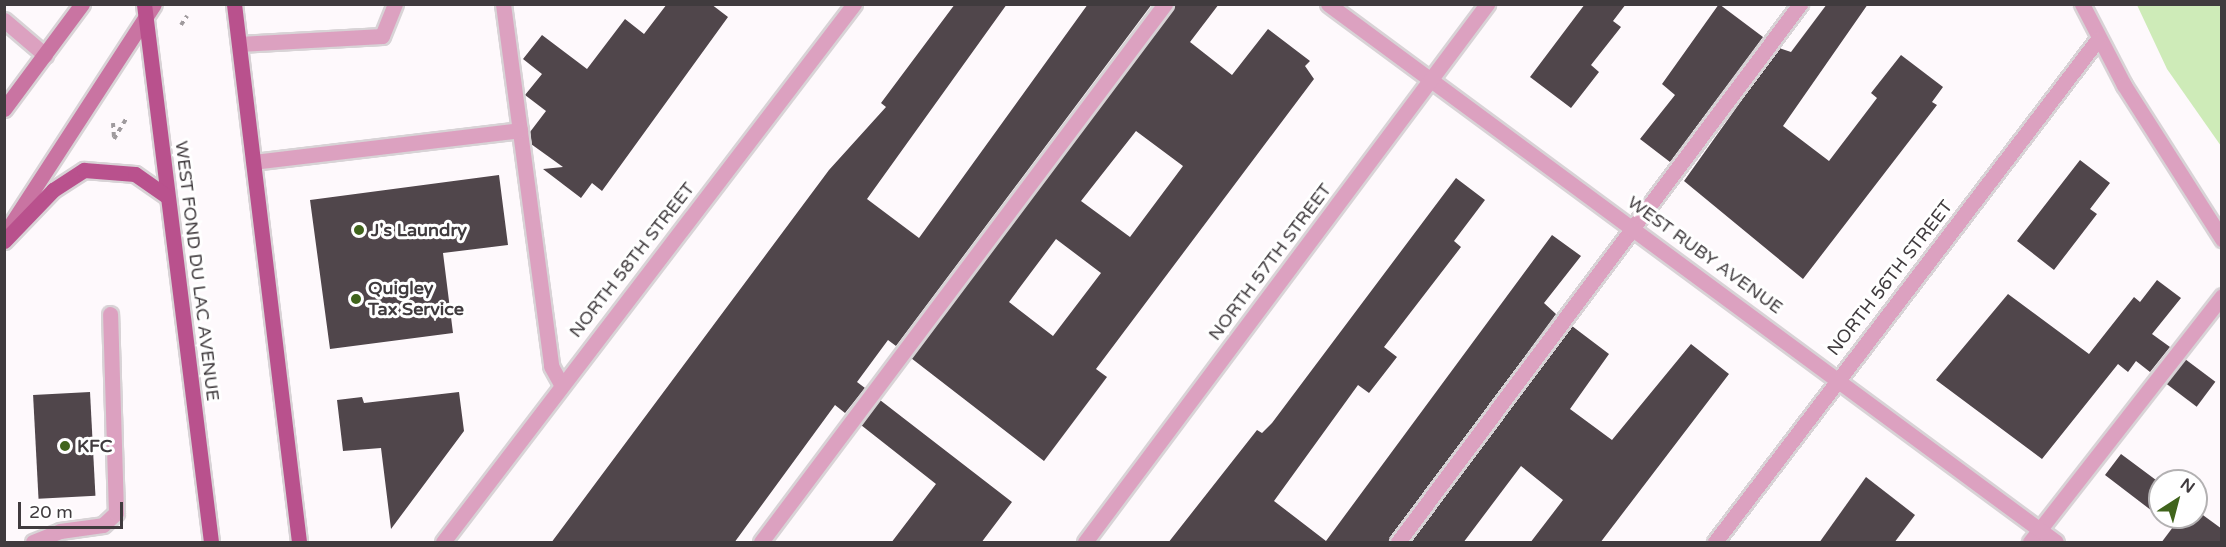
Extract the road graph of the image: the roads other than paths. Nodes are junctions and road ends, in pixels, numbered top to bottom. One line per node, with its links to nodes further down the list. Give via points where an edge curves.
1 (82, 4): 16 (main road)
2 (154, 4): 12 (main road)
3 (234, 4): 15 (main road)
4 (395, 4): 15 (street, via 382,36)
5 (503, 4): 19 (street)
6 (854, 4): 29 (street, NORTH 58TH STREET)
7 (1165, 4): 35 (street)
8 (1328, 4): 17 (street, WEST RUBY AVENUE)
9 (1487, 4): 17 (street, NORTH 57TH STREET)
10 (1800, 4): 22 (street)
11 (2082, 4): 14 (street)
12 (145, 12): 21 (main road, WEST FOND DU LAC AVENUE); 23 (main road)
13 (4, 20): 16 (street)
14 (2098, 39): 24 (street); 28 (street, NORTH 56TH STREET)
15 (239, 44): 20 (main road)
16 (45, 55): 18 (main road)
17 (1431, 80): 22 (street, WEST RUBY AVENUE); 36 (street, NORTH 57TH STREET)
18 (4, 109)
19 (520, 130): 20 (street); 29 (street, via 551,366)
20 (253, 162): 33 (main road)
21 (167, 196): 25 (main road, via 135,174 84,170 52,190); 32 (main road, WEST FOND DU LAC AVENUE)
22 (1633, 226): 28 (street, WEST RUBY AVENUE); 37 (street)
23 (4, 235)
24 (2222, 239)
25 (4, 240)
26 (2222, 296): 30 (street)
27 (110, 314): 31 (street, via 116,513 103,525 60,531)
28 (1838, 378): 30 (street, WEST RUBY AVENUE); 38 (street, NORTH 56TH STREET)
29 (561, 384): 34 (street, NORTH 58TH STREET)
30 (2035, 536): 39 (street, WEST RUBY AVENUE)
31 (33, 543)
32 (211, 543)
33 (299, 543)
34 (443, 543)
35 (761, 543)
36 (1085, 543)
37 (1398, 543)
38 (1715, 543)
39 (2055, 543)

